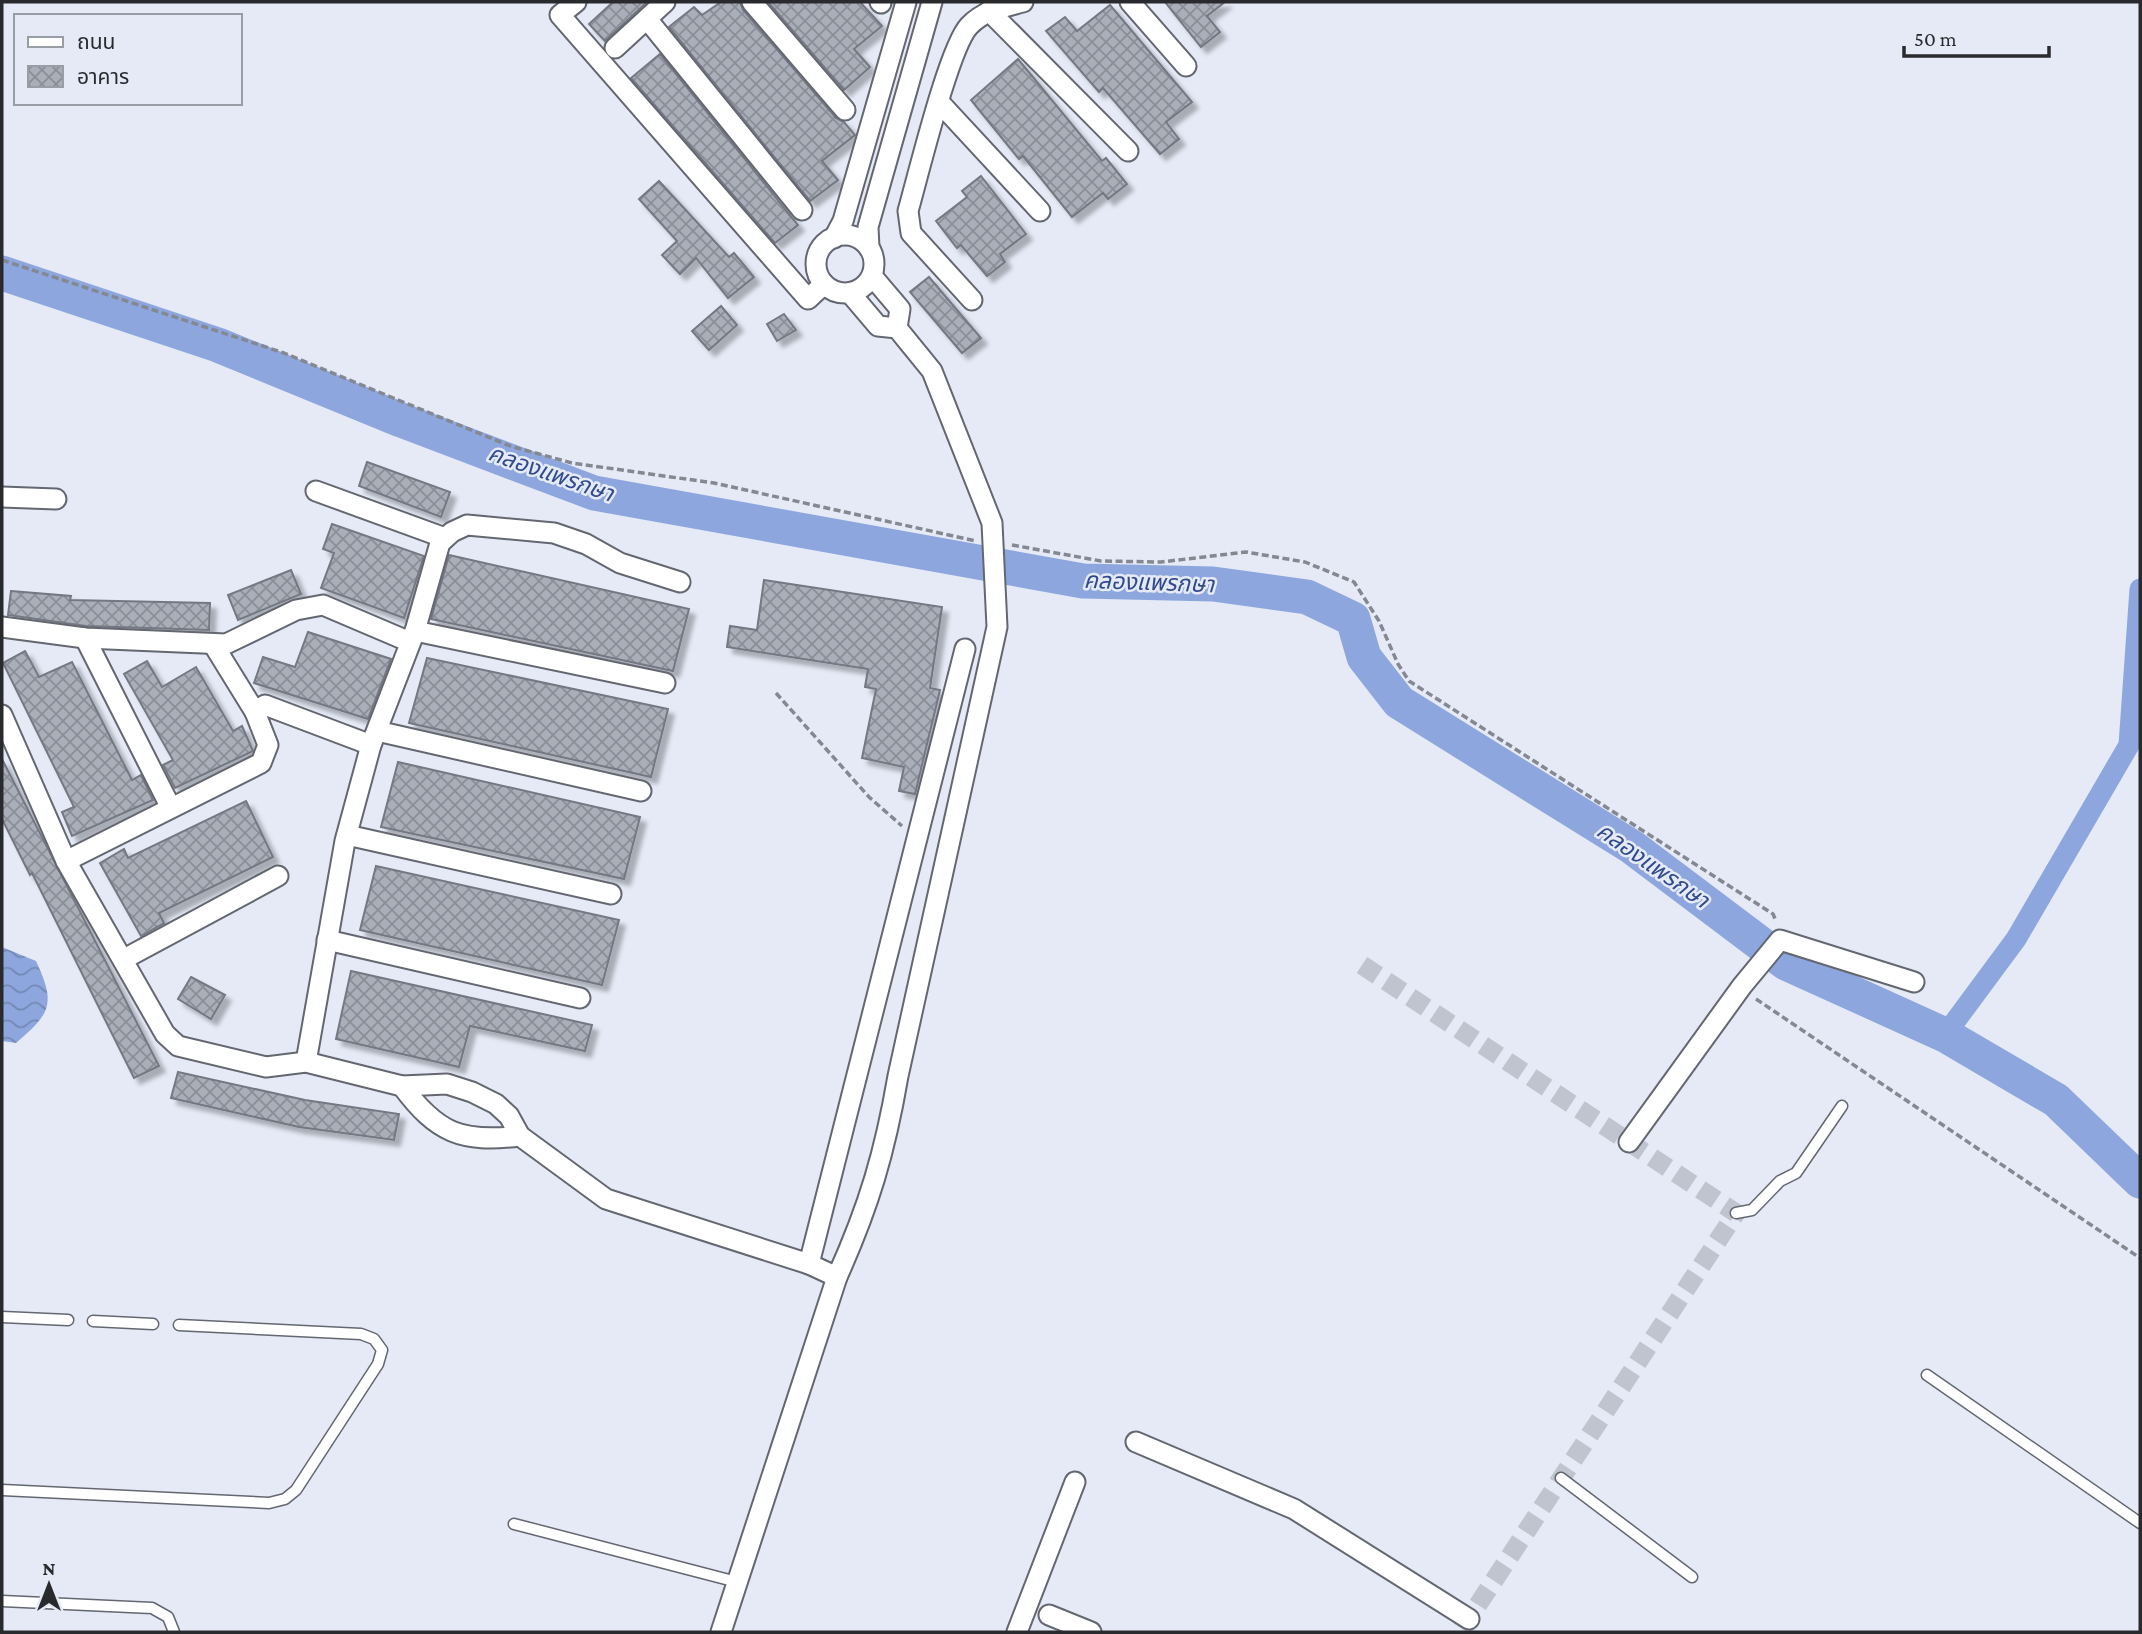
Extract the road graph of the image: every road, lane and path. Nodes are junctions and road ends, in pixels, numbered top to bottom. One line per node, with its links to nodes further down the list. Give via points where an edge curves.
1 (576, 2): 21 (street, via 560,15 808,299)
2 (665, 2): 9 (street)
3 (752, 2): 13 (street)
4 (906, 2): 17 (street, via 843,221)
5 (932, 2): 18 (street, via 868,227)
6 (1023, 2): 8 (street)
7 (1130, 2): 11 (street)
8 (989, 11): 12 (street, via 968,27); 14 (street)
9 (647, 19): 10 (street); 15 (street)
10 (615, 48)
11 (1186, 66)
12 (940, 103): 16 (street); 23 (street, via 908,211 911,233)
13 (845, 110)
14 (1128, 150)
15 (802, 210)
16 (1040, 211)
17 (834, 238): 18 (street, via 853,236); 21 (street, via 817,258 816,268)
18 (869, 248): 20 (street)
19 (2, 260): 29 (path, via 285,354 510,446 572,463 714,483)
20 (872, 276): 22 (street); 24 (street, via 900,309)
21 (824, 284): 22 (street)
22 (850, 293): 24 (street, via 878,326)
23 (972, 300)
24 (897, 328): 63 (street, via 932,372 992,523 997,627 898,1076 887,1145 862,1222)
25 (316, 491): 28 (street)
26 (2, 497): 27 (street)
27 (56, 499)
28 (445, 538): 31 (street, via 467,525 554,533 586,544 620,564); 33 (street)
29 (981, 542)
30 (1006, 544): 49 (path, via 1101,561 1161,562 1246,552 1305,562 1354,582 1409,681 1773,914)
31 (680, 582)
32 (2, 627): 34 (street)
33 (413, 636): 35 (street, via 323,605 296,610 226,644); 37 (street); 41 (street)
34 (85, 638): 35 (street); 43 (street)
35 (213, 644): 39 (street)
36 (965, 649): 45 (street)
37 (665, 683)
38 (776, 693): 45 (path, via 869,797)
39 (255, 712): 41 (street, via 265,705); 43 (street, via 268,745 261,763)
40 (2, 715): 46 (street)
41 (374, 738): 42 (street); 44 (street)
42 (640, 791)
43 (170, 806): 46 (street)
44 (346, 835): 48 (street); 50 (street)
45 (916, 839): 62 (street)
46 (66, 861): 51 (street)
47 (278, 876): 51 (street)
48 (611, 894)
49 (1779, 937): 52 (street); 53 (street)
50 (327, 940): 54 (street); 55 (street)
51 (124, 959): 55 (street, via 165,1034 178,1046 266,1068)
52 (1914, 982)
53 (1748, 991): 59 (street); 61 (path)
54 (580, 998)
55 (306, 1062): 56 (street)
56 (402, 1086): 58 (street, via 437,1125 476,1138); 58 (street, via 447,1084 472,1092 496,1104)
57 (1842, 1106): 60 (lane, via 1796,1173 1780,1181 1752,1210)
58 (520, 1136): 62 (street, via 606,1199)
59 (1629, 1142)
60 (1736, 1213)
61 (2140, 1258)
62 (809, 1264): 63 (street)
63 (837, 1276): 77 (street)
64 (2, 1317): 65 (lane)
65 (68, 1320)
66 (93, 1321): 67 (lane)
67 (153, 1324)
68 (179, 1325): 73 (lane, via 361,1335 374,1339 382,1350 378,1364 311,1467 285,1499 269,1503)
69 (1927, 1375): 74 (lane)
70 (1136, 1442): 80 (street, via 1294,1509)
71 (1561, 1478): 76 (lane)
72 (1075, 1482): 83 (street)
73 (2, 1490)
74 (2140, 1523)
75 (513, 1524): 77 (lane)
76 (1692, 1577)
77 (737, 1582): 82 (street)
78 (2, 1601): 81 (lane, via 152,1608 168,1617)
79 (1049, 1615): 84 (street)
80 (1469, 1619)
81 (174, 1632)
82 (720, 1632)
83 (1017, 1632)
84 (1091, 1632)

